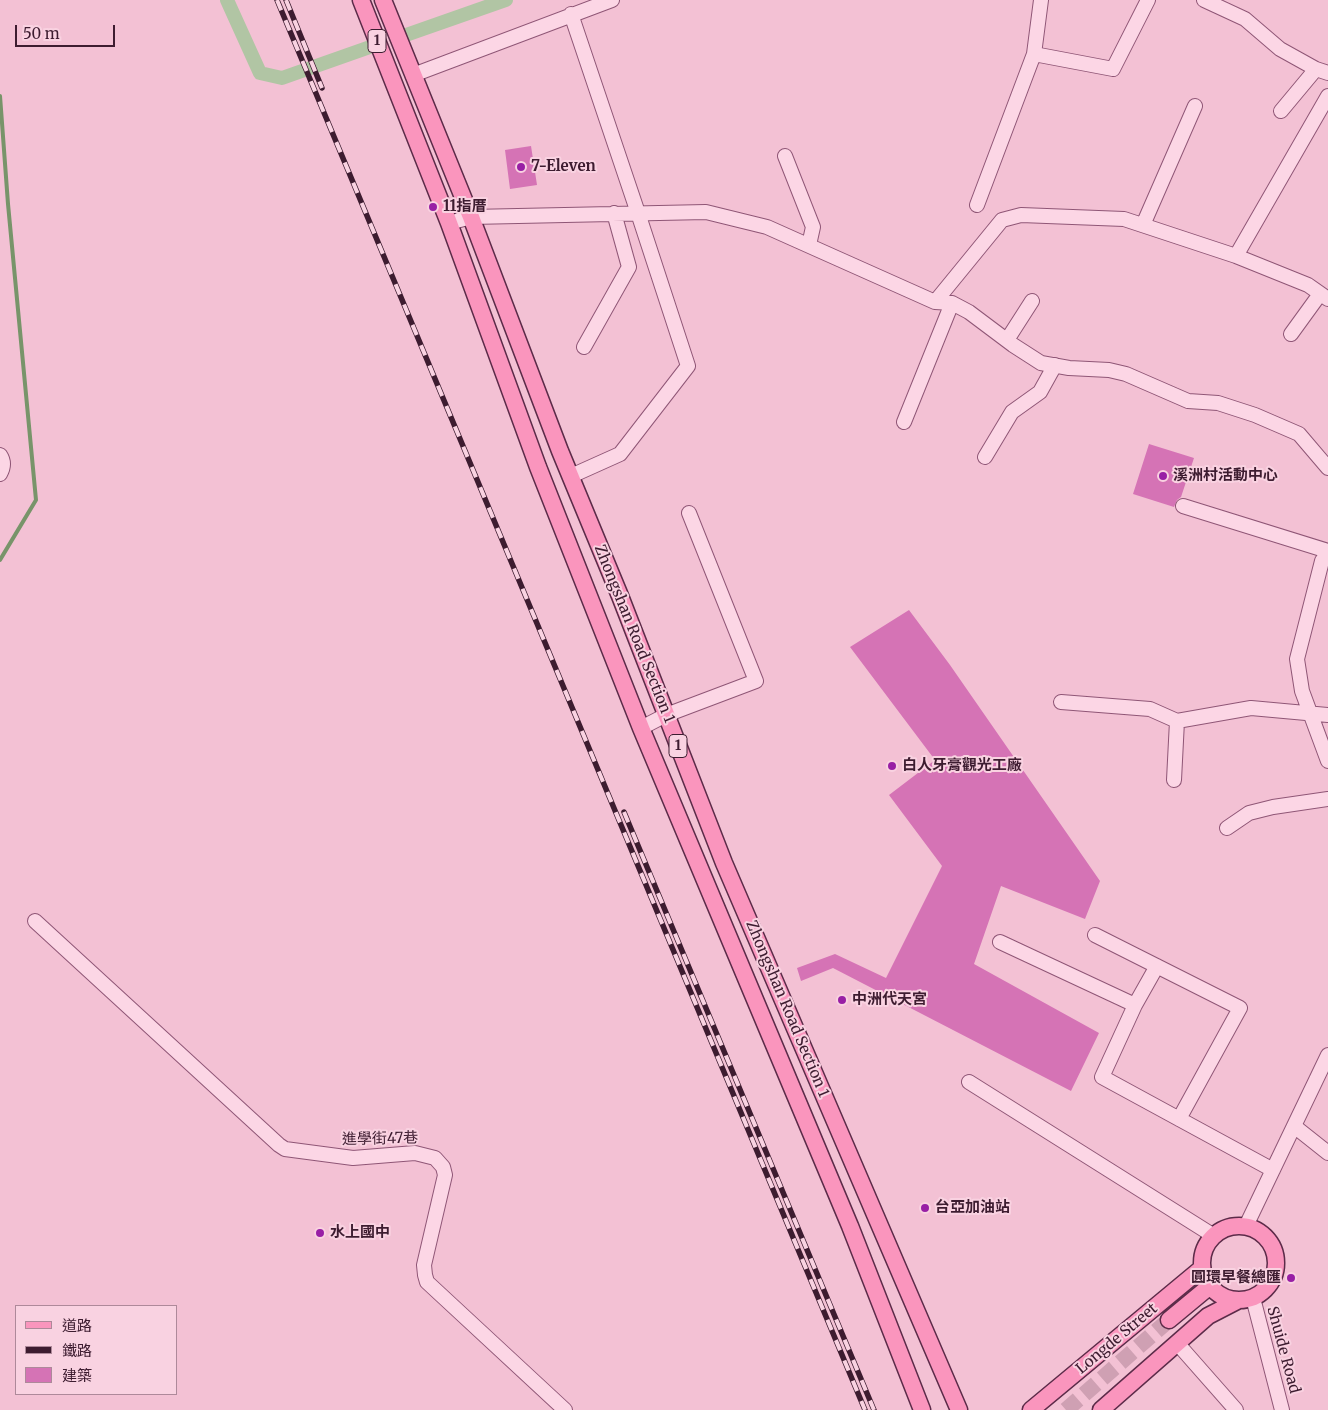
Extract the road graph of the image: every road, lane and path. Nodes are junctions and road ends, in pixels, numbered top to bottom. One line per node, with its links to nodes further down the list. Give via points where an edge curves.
1 (360, 0): 19 (main road, Zhongshan Road Section 1 / 1)
2 (383, 0): 10 (main road, 1)
3 (612, 0): 7 (street)
4 (1041, 0): 8 (street)
5 (1148, 0): 8 (street, via 1112,69)
6 (1204, 0): 9 (street, via 1245,19 1280,49)
7 (571, 14): 10 (street); 17 (street)
8 (1034, 54): 15 (street)
9 (1322, 71): 13 (street)
10 (413, 75): 18 (main road, Zhongshan Road Section 1 / 1)
11 (1328, 96): 22 (street)
12 (1195, 106): 20 (street)
13 (1281, 111)
14 (784, 156): 21 (street, via 813,227)
15 (977, 205)
16 (614, 213): 17 (street); 18 (street); 29 (street, via 629,267)
17 (638, 213): 21 (street, via 706,212 767,227); 36 (street, via 688,366 620,454)
18 (470, 217): 19 (street); 36 (main road, Zhongshan Road Section 1 / 1)
19 (449, 222): 45 (main road, Zhongshan Road Section 1 / 1, via 538,467)
20 (1143, 226): 22 (street); 25 (street, via 1124,219 1021,215 1002,220)
21 (809, 245): 25 (street)
22 (1236, 256): 23 (street, via 1308,285)
23 (1324, 296): 27 (street)
24 (1032, 301): 28 (street)
25 (935, 302): 26 (street)
26 (952, 303): 28 (street); 31 (street)
27 (1291, 334)
28 (1007, 340): 30 (street, via 1041,363)
29 (584, 347)
30 (1055, 365): 33 (street, via 1040,392 1012,412); 34 (street, via 1126,374 1188,401 1218,403 1255,415 1298,434)
31 (904, 422)
32 (0, 455): 35 (street, via 3,465)
33 (985, 458)
34 (1328, 468)
35 (0, 474)
36 (570, 476): 42 (main road, Zhongshan Road Section 1 / 1)
37 (1183, 506): 39 (street)
38 (689, 513): 42 (street, via 756,681)
39 (1328, 551): 41 (street, via 1322,561 1297,659)
40 (1061, 702): 44 (street, via 1150,709)
41 (1310, 714): 43 (street); 44 (street, via 1251,708); 46 (street)
42 (666, 715): 45 (street); 61 (main road, Zhongshan Road Section 1 / 1, via 724,864)
43 (1328, 715)
44 (1177, 721): 47 (street)
45 (642, 728): 62 (main road, Zhongshan Road Section 1 / 1)
46 (1328, 760)
47 (1174, 780)
48 (1328, 799): 49 (street, via 1249,813)
49 (1227, 828)
50 (36, 921): 70 (street, 進學街47巷, via 285,1149 353,1158 416,1153 435,1158 445,1175 424,1265 427,1282)
51 (1095, 935): 53 (street)
52 (1000, 942): 54 (street)
53 (1157, 966): 54 (street); 57 (street, via 1240,1008)
54 (1135, 1005): 57 (street, via 1102,1077)
55 (1328, 1055): 58 (street)
56 (968, 1082): 64 (street)
57 (1179, 1119): 60 (street)
58 (1294, 1126): 59 (street); 60 (street)
59 (1328, 1153)
60 (1273, 1170): 63 (street)
61 (878, 1219): 62 (main road); 72 (main road, Zhongshan Road Section 1 / 1)
62 (850, 1226): 71 (main road, Zhongshan Road Section 1 / 1)
63 (1246, 1226): 64 (main road, via 1224,1229); 67 (main road, via 1267,1238 1277,1259 1271,1283 1263,1292)
64 (1214, 1236): 65 (main road, via 1205,1250)
65 (1202, 1268): 66 (main road); 73 (main road, Longde Street)
66 (1210, 1286): 67 (main road, via 1228,1298); 68 (main road)
67 (1246, 1299): 69 (main road, via 1208,1316); 76 (street, Shuide Road)
68 (1169, 1320)
69 (1177, 1344): 74 (main road); 75 (street)
70 (565, 1410)
71 (922, 1410)
72 (959, 1410)
73 (1031, 1410)
74 (1101, 1410)
75 (1236, 1410)
76 (1282, 1410)

